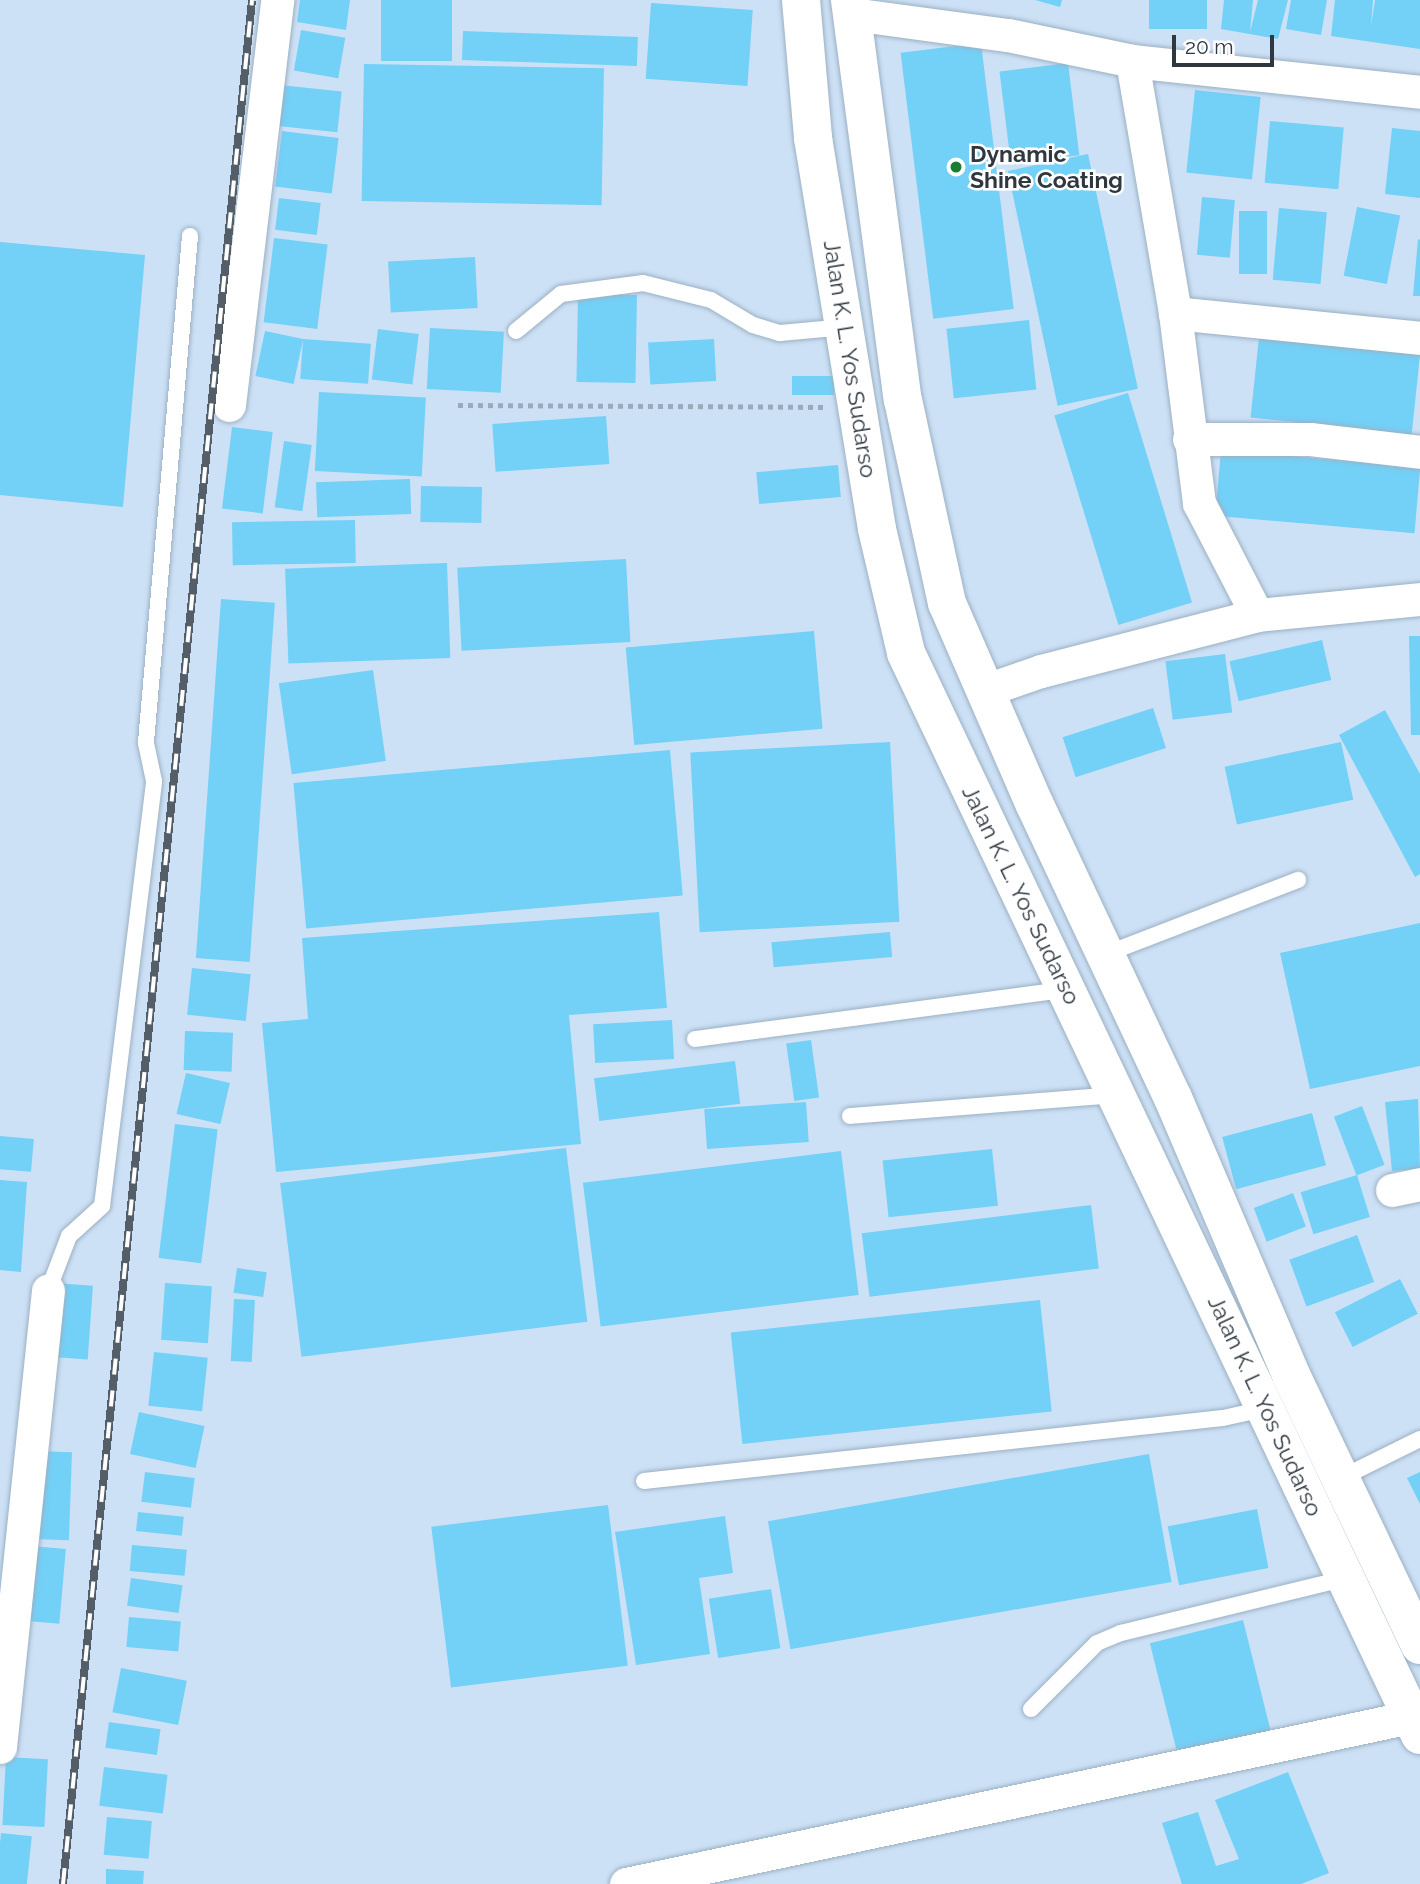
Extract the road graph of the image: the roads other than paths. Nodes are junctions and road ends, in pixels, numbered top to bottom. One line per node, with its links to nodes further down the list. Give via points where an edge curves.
1 (277, 0): 11 (street)
2 (801, 0): 8 (highway, Jalan K. L. Yos Sudarso, via 813,138)
3 (851, 7): 4 (street); 16 (highway, Jalan K. L. Yos Sudarso, via 903,400 947,603)
4 (1132, 61): 5 (street); 7 (street)
5 (1420, 92)
6 (190, 236): 23 (lane, via 146,742 154,781 102,1206 69,1236)
7 (1175, 313): 10 (street); 12 (street)
8 (846, 327): 9 (lane, via 780,333 753,325 711,300 643,283 573,290); 19 (highway, Jalan K. L. Yos Sudarso, via 877,529 906,653)
9 (516, 331)
10 (1420, 338)
11 (229, 405)
12 (1189, 439): 13 (street, via 1310,439); 15 (street, via 1199,503)
13 (1420, 452)
14 (1420, 599): 15 (street)
15 (1257, 615): 16 (street, via 1041,671)
16 (986, 690): 18 (highway, Jalan K. L. Yos Sudarso)
17 (1298, 880): 18 (lane)
18 (1106, 954): 27 (highway, Jalan K. L. Yos Sudarso)
19 (1067, 990): 20 (lane); 21 (highway, Jalan K. L. Yos Sudarso)
20 (695, 1040)
21 (1117, 1095): 22 (lane); 24 (highway, Jalan K. L. Yos Sudarso)
22 (850, 1116)
23 (48, 1291): 33 (street)
24 (1266, 1408): 26 (lane, via 1223,1418); 27 (highway, Jalan K. L. Yos Sudarso)
25 (1420, 1439): 27 (lane)
26 (644, 1481)
27 (1322, 1483): 28 (highway, Jalan K. L. Yos Sudarso); 29 (highway, Jalan K. L. Yos Sudarso)
28 (1347, 1578): 29 (highway, Jalan K. L. Yos Sudarso); 31 (lane, via 1121,1633 1097,1643)
29 (1393, 1615): 30 (highway, Jalan K. L. Yos Sudarso); 32 (highway, Jalan K. L. Yos Sudarso)
30 (1420, 1645)
31 (1031, 1709)
32 (1417, 1722): 34 (street)
33 (0, 1747)
34 (626, 1884)

